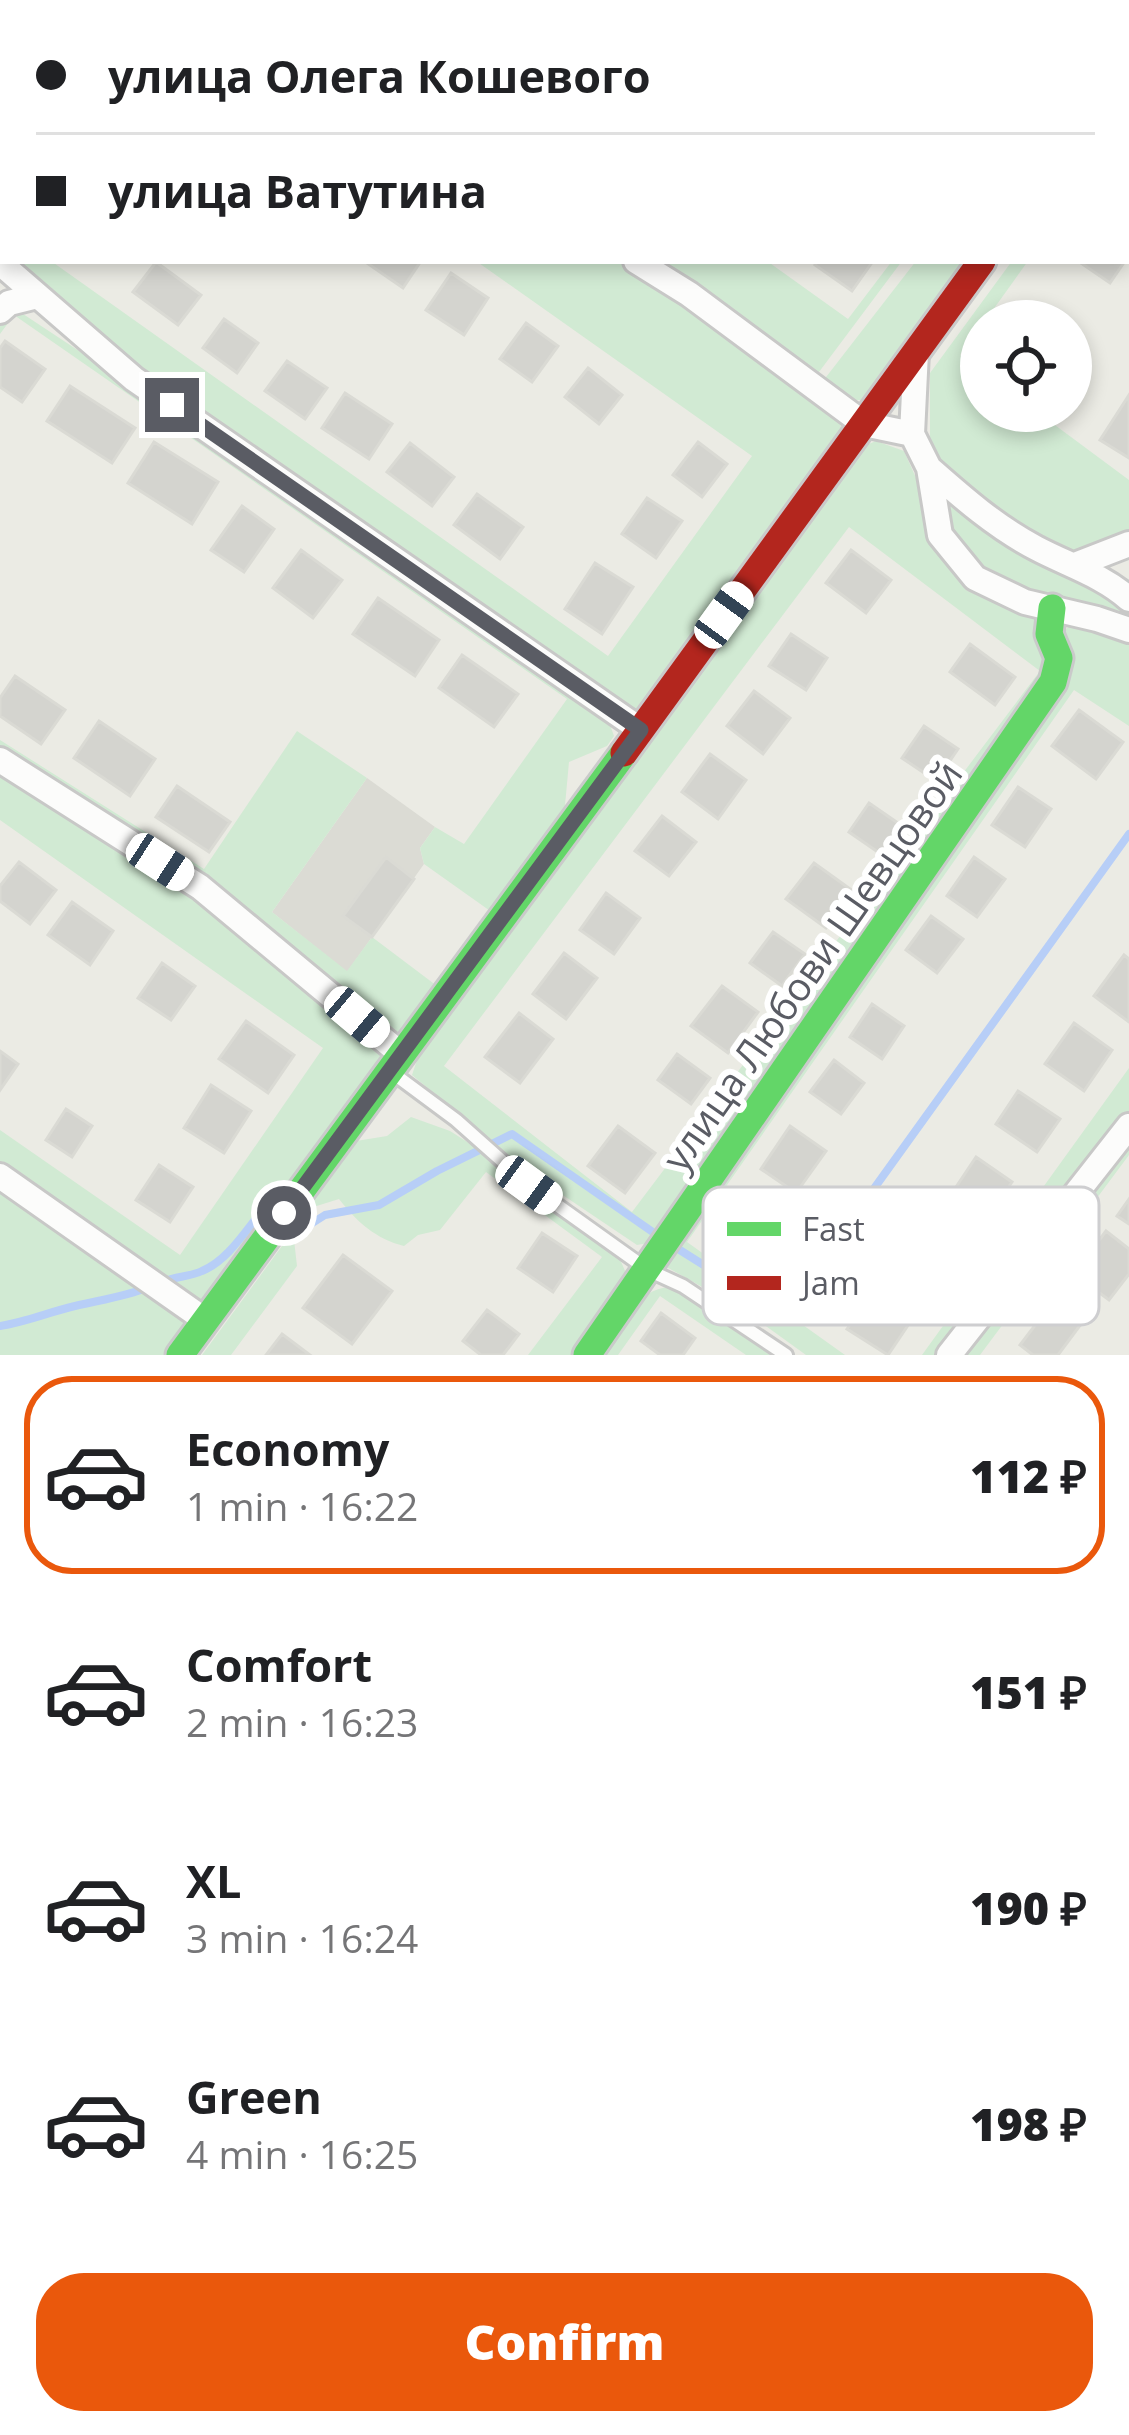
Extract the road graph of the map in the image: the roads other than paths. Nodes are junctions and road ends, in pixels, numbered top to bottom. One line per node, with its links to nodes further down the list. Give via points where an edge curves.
1 (1, 264): 4 (street)
2 (641, 264): 7 (street)
3 (980, 264): 6 (street)
4 (38, 296): 5 (street); 15 (street, via 134,379)
5 (0, 311)
6 (916, 352): 7 (street); 8 (street)
7 (864, 424): 8 (street); 15 (street)
8 (912, 434): 9 (street)
9 (928, 468): 11 (street, via 1000,527); 13 (street, via 940,535 975,578)
10 (1129, 544): 11 (street)
11 (1075, 565): 12 (street)
12 (1129, 599)
13 (1052, 608): 14 (street); 20 (street, улица Любови Шевцовой, via 1049,634 1059,658 1053,682)
14 (1129, 630)
15 (641, 730): 17 (street)
16 (0, 760): 17 (street, via 200,887)
17 (395, 1062): 23 (lane, via 529,1185); 25 (street)
18 (1129, 1126): 21 (street)
19 (0, 1176): 25 (street)
20 (705, 1187)
21 (1081, 1187)
22 (703, 1190): 23 (street, улица Любови Шевцовой)
23 (648, 1270): 24 (lane); 29 (street, улица Любови Шевцовой)
24 (703, 1299)
25 (205, 1320): 28 (street)
26 (744, 1325): 30 (lane)
27 (973, 1325): 31 (street)
28 (180, 1355)
29 (587, 1355)
30 (786, 1355)
31 (950, 1355)

